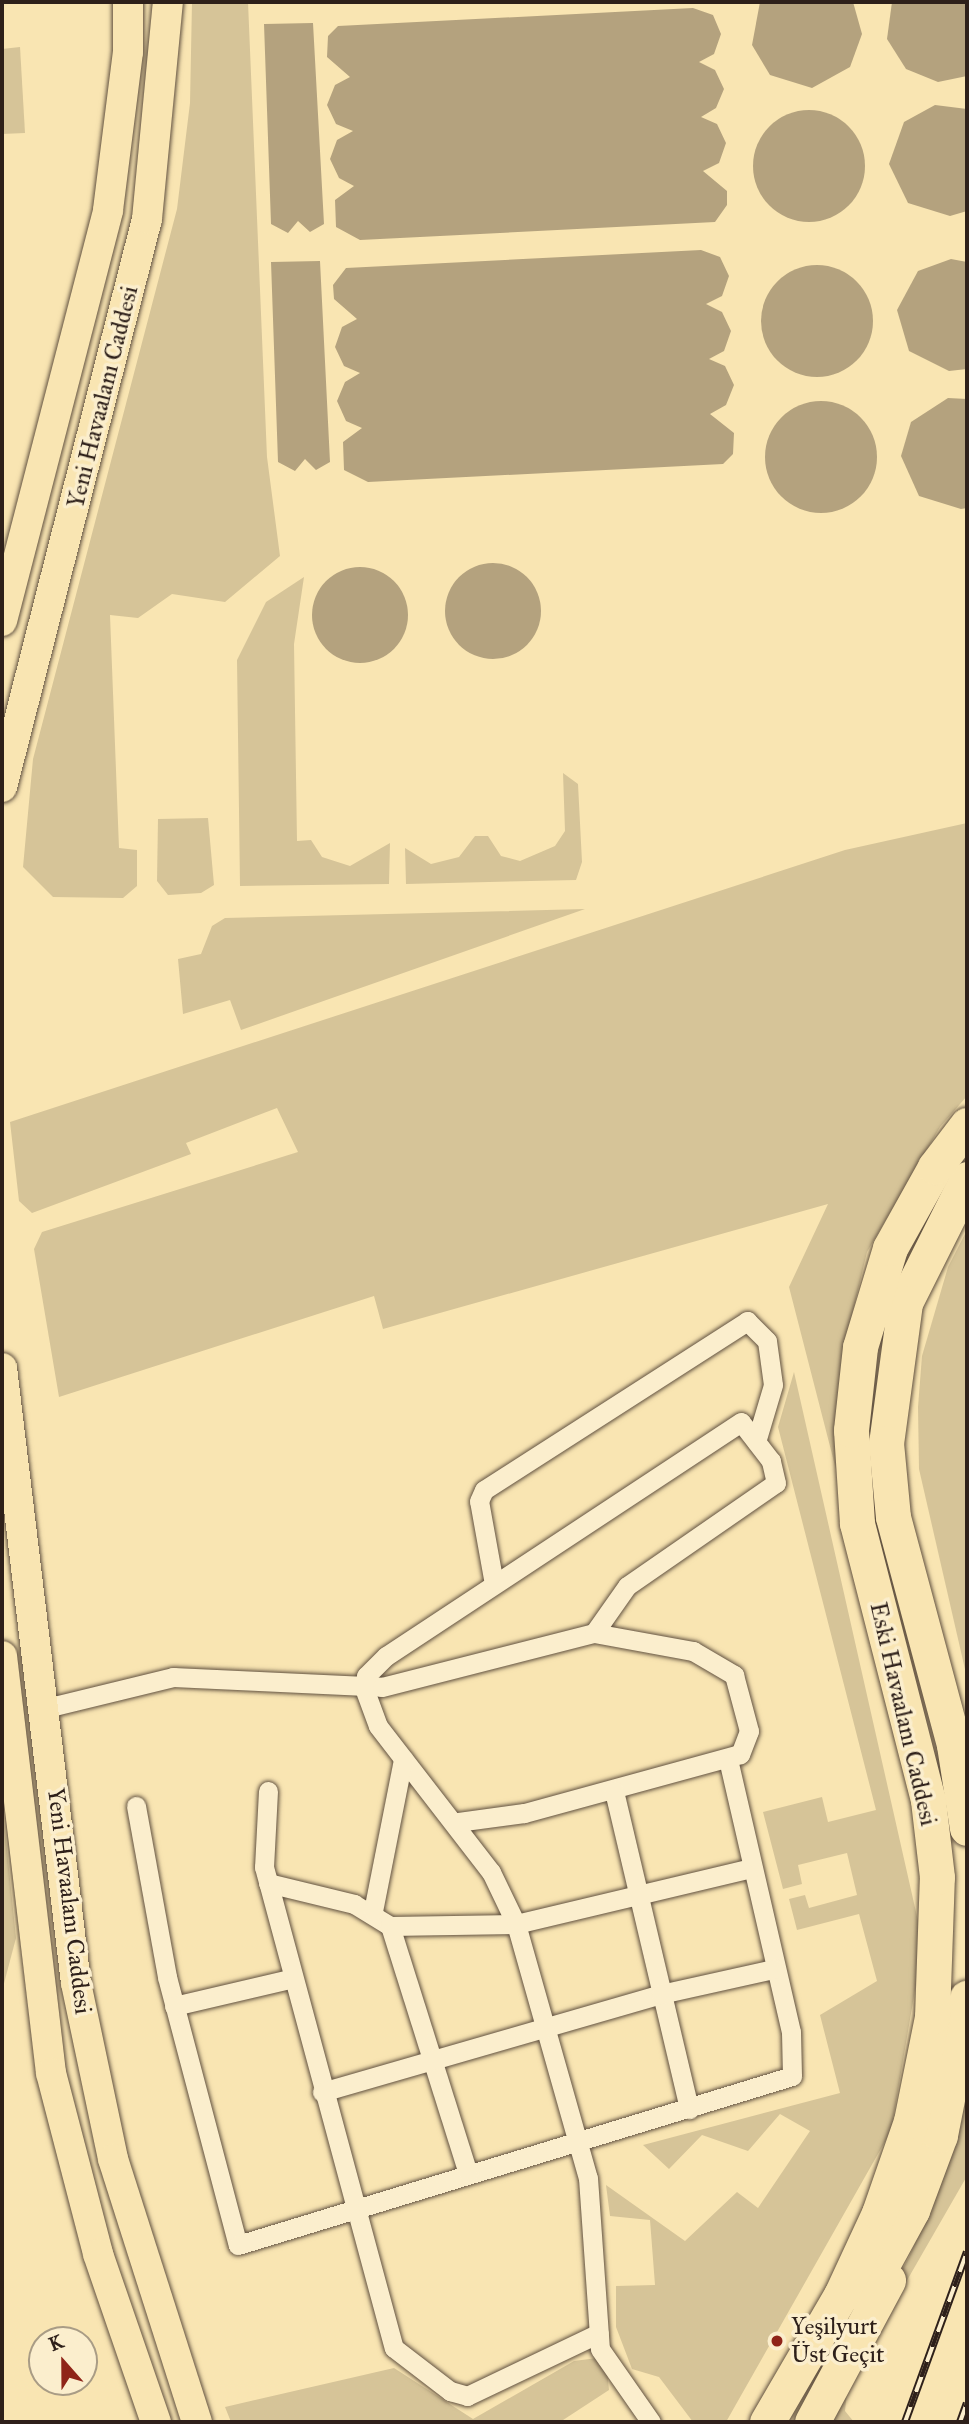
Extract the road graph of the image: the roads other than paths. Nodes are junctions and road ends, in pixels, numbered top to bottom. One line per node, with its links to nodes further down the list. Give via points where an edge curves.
1 (128, 2): 3 (main road, Yeni Havaalanı Caddesi)
2 (168, 2): 4 (main road, Yeni Havaalanı Caddesi)
3 (109, 198): 4 (main road); 5 (main road, Yeni Havaalanı Caddesi)
4 (149, 207): 6 (main road, Yeni Havaalanı Caddesi)
5 (2, 621)
6 (2, 787)
7 (967, 1125): 43 (highway, Eski Havaalanı Caddesi, via 935,1167 890,1248 854,1385 857,1523 928,1800 937,1877 937,1960 924,2068)
8 (967, 1179): 24 (highway, Eski Havaalanı Caddesi, via 905,1303 886,1443 893,1517 954,1745)
9 (2, 1368): 11 (main road, Yeni Havaalanı Caddesi)
10 (756, 1442): 12 (street, via 741,1422); 12 (street, via 773,1385 767,1341 747,1321 484,1490 480,1501); 13 (street, via 777,1475 766,1495 627,1586)
11 (13, 1531): 16 (main road, Yeni Havaalanı Caddesi)
12 (494, 1584): 15 (street, via 386,1656 366,1676)
13 (594, 1633): 15 (street); 19 (street, via 663,1642 725,1664 734,1675 749,1731 744,1750)
14 (2, 1656): 17 (main road, Yeni Havaalanı Caddesi)
15 (364, 1688): 16 (street, via 173,1677); 18 (street, via 378,1726)
16 (46, 1708): 17 (main road); 46 (main road, Yeni Havaalanı Caddesi, via 76,1983 101,2105 150,2286)
17 (9, 1712): 45 (main road, Yeni Havaalanı Caddesi, via 51,2073 98,2253)
18 (403, 1759): 23 (street); 28 (street)
19 (728, 1759): 21 (street); 25 (street)
20 (268, 1791): 26 (street, via 261,1839)
21 (614, 1791): 23 (street); 27 (street)
22 (136, 1806): 35 (street)
23 (457, 1822): 29 (street, via 491,1872)
24 (967, 1828)
25 (751, 1868): 27 (street); 31 (street)
26 (268, 1884): 28 (street); 32 (street)
27 (638, 1895): 29 (street); 33 (street)
28 (373, 1911): 30 (street)
29 (516, 1924): 30 (street); 36 (street)
30 (390, 1926): 37 (street)
31 (774, 1969): 33 (street); 39 (street, via 796,2062 792,2076)
32 (293, 1978): 35 (street); 38 (street)
33 (661, 1994): 36 (street); 39 (street)
34 (967, 1998): 43 (highway, Eski Havaalanı Caddesi, via 954,2082)
35 (174, 2006): 42 (street, via 238,2245)
36 (548, 2029): 37 (street); 40 (street)
37 (432, 2062): 38 (street); 41 (street)
38 (322, 2092): 42 (street)
39 (689, 2109): 40 (street)
40 (578, 2138): 41 (street); 44 (street, via 588,2178)
41 (468, 2173): 42 (street)
42 (352, 2209): 44 (street, via 394,2348 450,2391 467,2396 484,2390)
43 (895, 2212): 48 (highway); 49 (highway, Eski Havaalanı Caddesi); 50 (highway, Eski Havaalanı Caddesi); 51 (highway, via 897,2263)
44 (599, 2333): 47 (street, via 608,2366)
45 (156, 2422)
46 (197, 2422)
47 (651, 2422)
48 (743, 2422)
49 (767, 2422)
50 (792, 2422)
51 (812, 2422)

